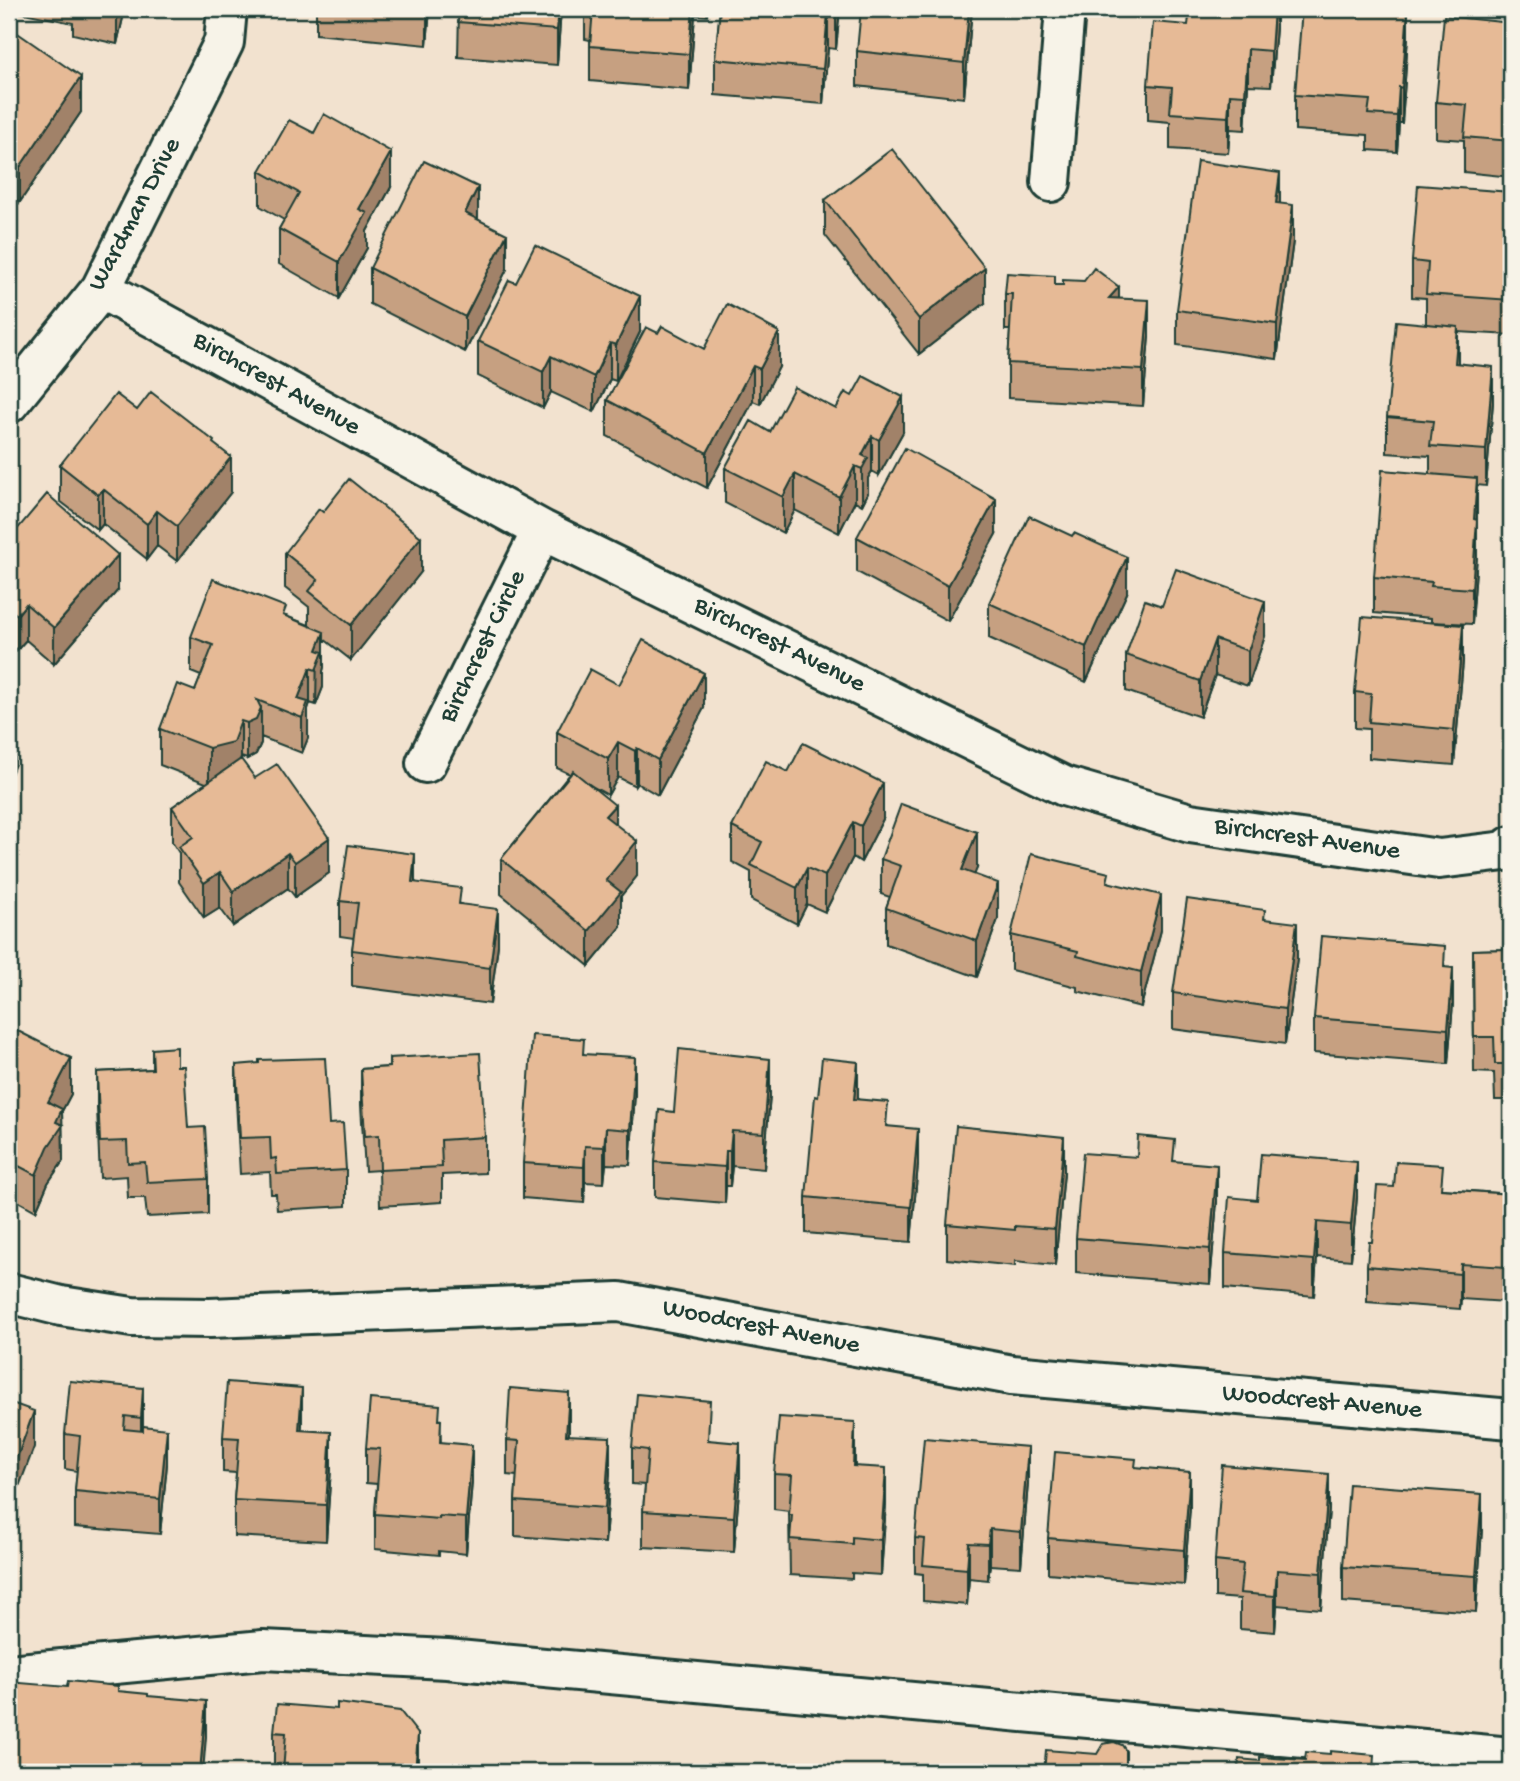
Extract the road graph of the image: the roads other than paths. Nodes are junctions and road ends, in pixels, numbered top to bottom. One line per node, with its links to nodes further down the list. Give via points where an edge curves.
1 (227, 9): 4 (street, Wardman Drive, via 224,42)
2 (1065, 9): 3 (street)
3 (1051, 182)
4 (101, 289): 5 (street, Wardman Drive); 6 (street, Birchcrest Avenue)
5 (9, 403)
6 (542, 530): 7 (street, Birchcrest Circle); 8 (street, Birchcrest Avenue, via 1064,786 1190,823 1439,859)
7 (426, 763)
8 (1508, 848)
9 (9, 1293): 10 (street, Woodcrest Avenue, via 132,1317 619,1302 1012,1375)
10 (1511, 1419)
11 (9, 1674): 12 (street, via 263,1650 447,1659)
12 (1511, 1757)

